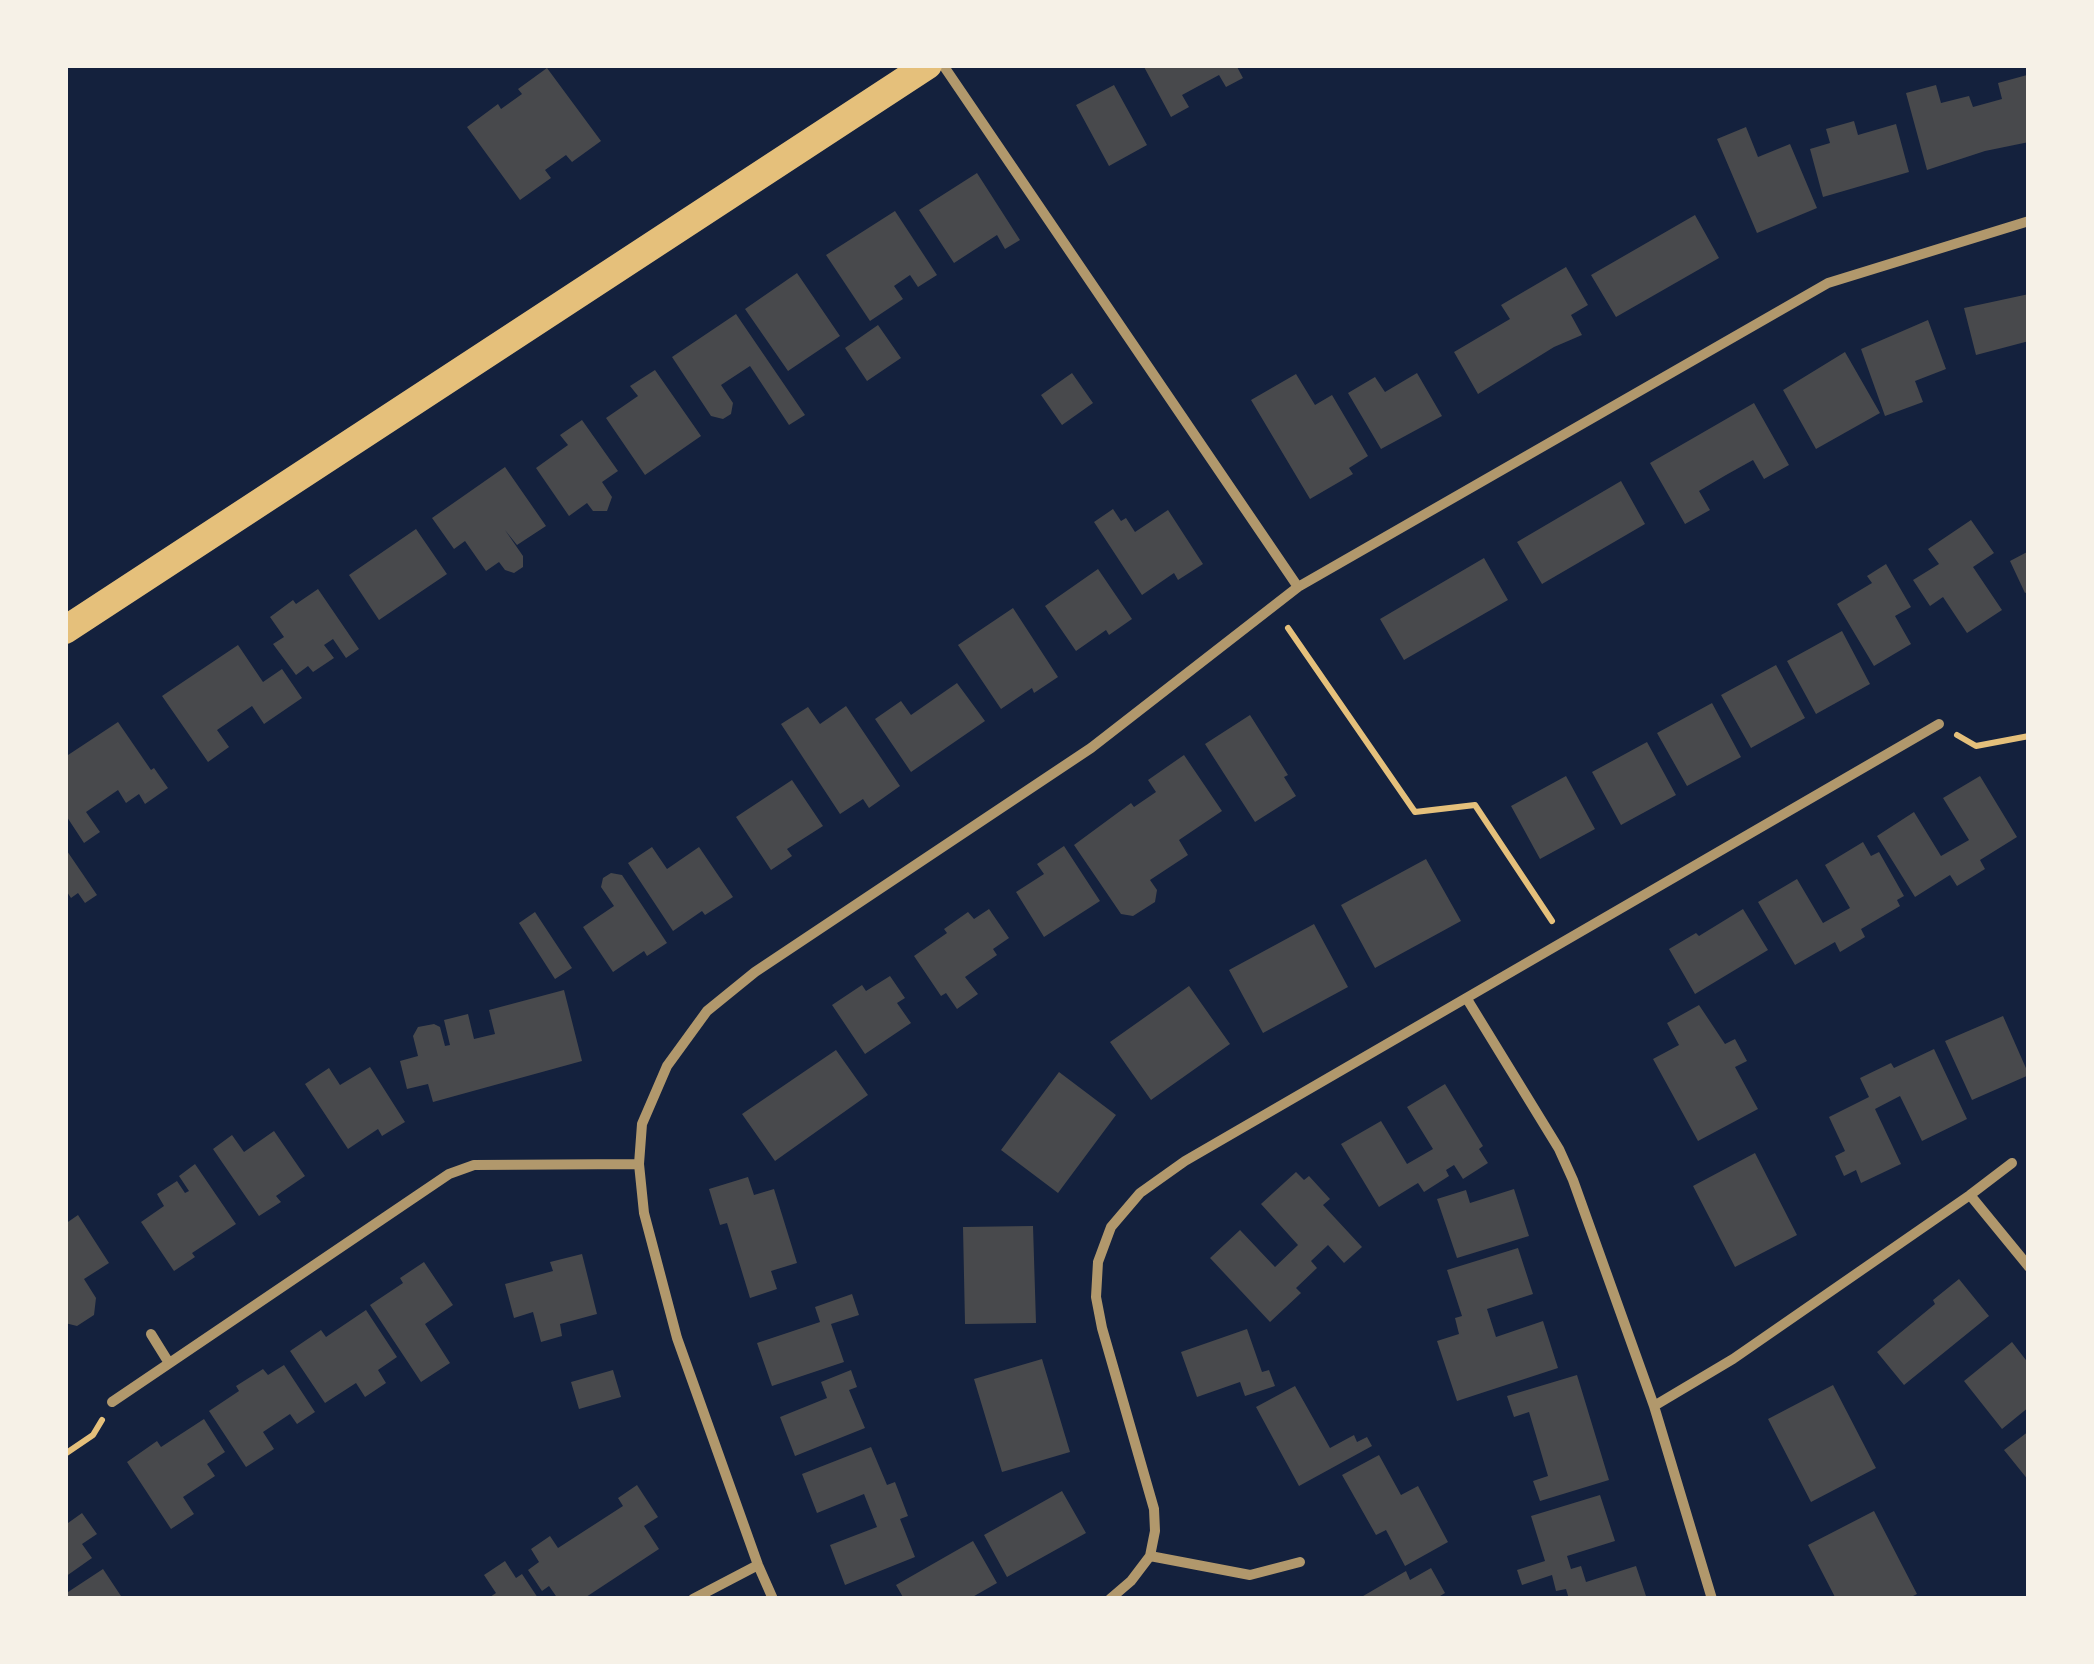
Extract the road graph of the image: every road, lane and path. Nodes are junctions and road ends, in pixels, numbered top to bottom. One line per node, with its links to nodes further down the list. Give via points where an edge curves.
1 (928, 65): 6 (highway)
2 (943, 65): 4 (street)
3 (2029, 221): 4 (street, via 1828,283)
4 (1298, 587): 5 (street)
5 (1274, 606): 9 (path, via 1415,812 1476,806); 12 (street, via 1090,748 707,1011 666,1066 642,1124)
6 (65, 630)
7 (1938, 724): 8 (path, via 1976,746); 9 (street)
8 (2029, 736)
9 (1564, 940): 10 (street)
10 (1467, 999): 18 (street, via 1566,1165); 20 (street, via 1185,1160 1140,1193 1112,1228 1098,1262 1096,1297 1154,1509)
11 (2012, 1162): 13 (street)
12 (639, 1164): 16 (street, via 474,1165 448,1174); 22 (street, via 644,1213 677,1338)
13 (1970, 1195): 14 (street); 18 (street)
14 (2029, 1267)
15 (151, 1334): 16 (street)
16 (170, 1363): 17 (street)
17 (112, 1402): 19 (path, via 93,1434)
18 (1654, 1406): 26 (street)
19 (65, 1454)
20 (1150, 1556): 21 (street, via 1250,1574); 25 (street)
21 (1300, 1562)
22 (758, 1565): 23 (street); 24 (street)
23 (694, 1599)
24 (773, 1599)
25 (1110, 1599)
26 (1712, 1599)

